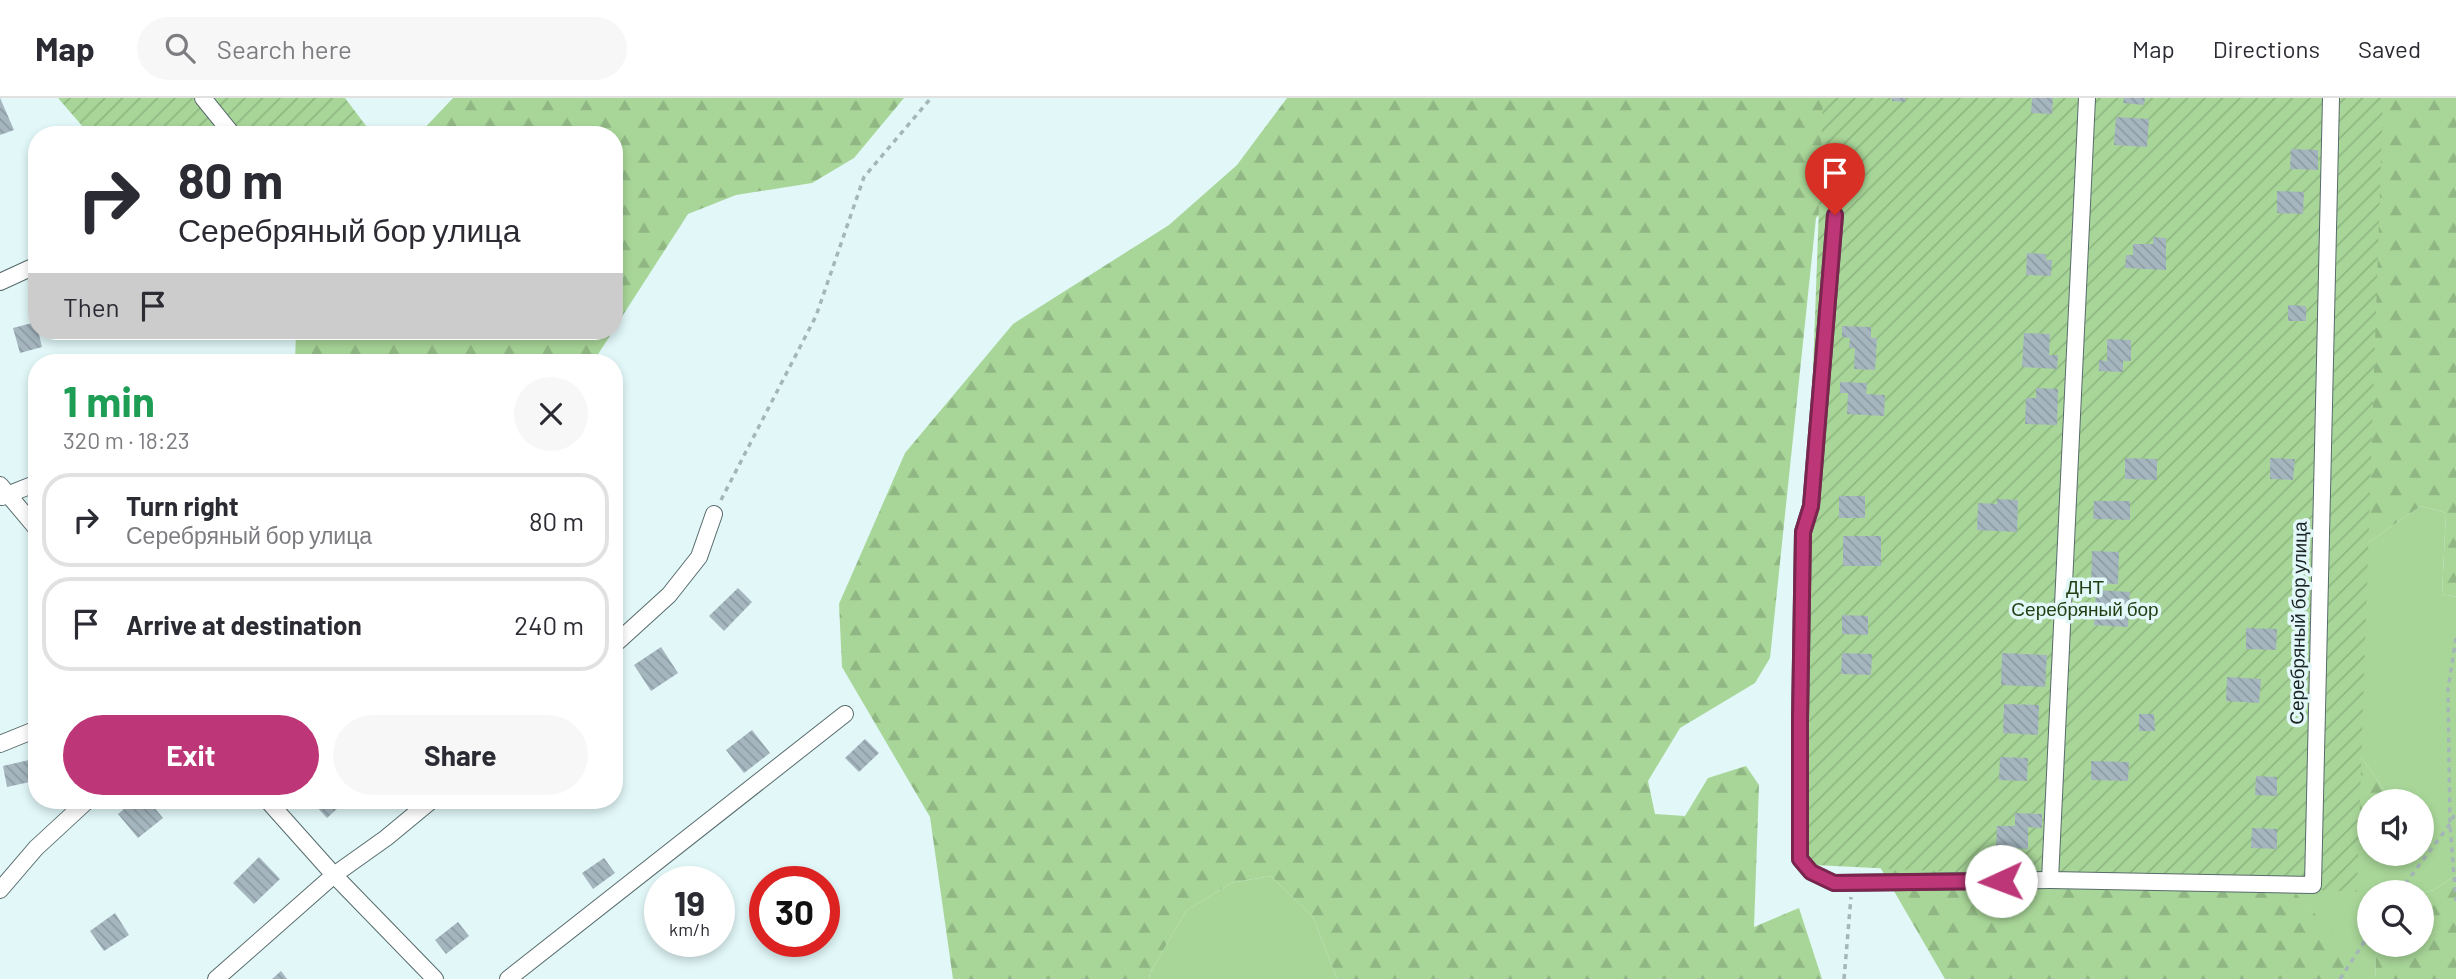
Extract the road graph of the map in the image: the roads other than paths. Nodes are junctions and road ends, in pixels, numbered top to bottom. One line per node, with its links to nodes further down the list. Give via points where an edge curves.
1 (203, 98): 4 (street)
2 (2087, 98): 20 (street)
3 (2331, 98): 20 (street, Серебряный бор улица, via 2314,885)
4 (226, 126)
5 (1835, 215): 20 (street, Серебряный бор улица, via 1811,506 1803,532 1800,859 1811,872 1834,883)
6 (28, 269): 7 (street)
7 (0, 282)
8 (28, 486): 9 (street)
9 (3, 493): 11 (street)
10 (714, 514): 12 (street, via 699,557 668,595)
11 (28, 519)
12 (623, 637)
13 (845, 714): 24 (street)
14 (28, 733): 15 (street)
15 (0, 744)
16 (78, 809): 21 (street)
17 (275, 809): 19 (street)
18 (421, 809): 19 (street)
19 (334, 875): 22 (street); 23 (street)
20 (2050, 880)
21 (0, 890)
22 (216, 979)
23 (435, 979)
24 (508, 979)

